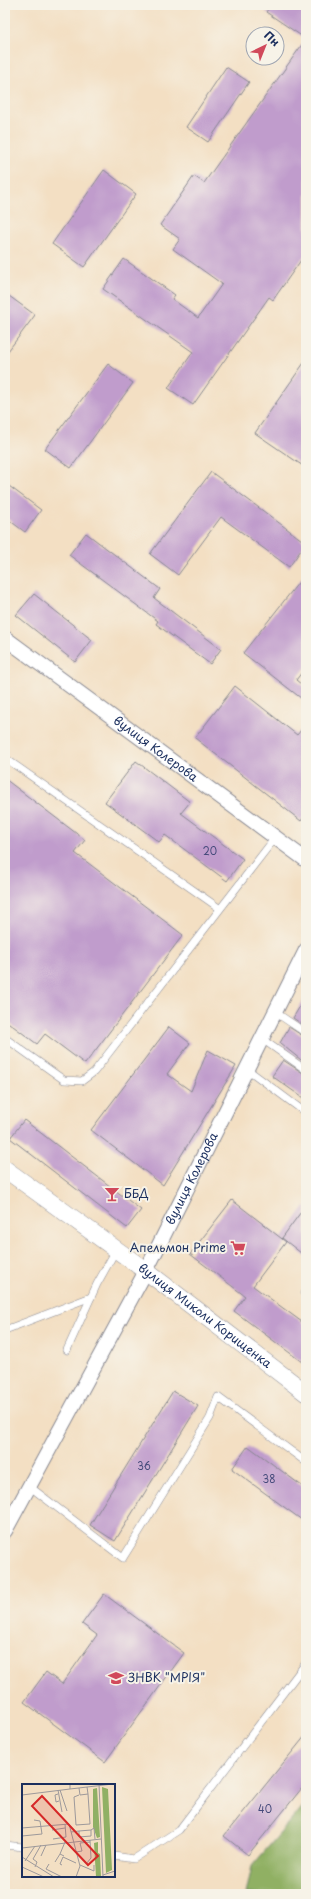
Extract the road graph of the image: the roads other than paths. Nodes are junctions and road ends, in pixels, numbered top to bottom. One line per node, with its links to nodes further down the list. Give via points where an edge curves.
1 (5, 638): 3 (street, вулиця Колерова)
2 (5, 758): 5 (lane)
3 (275, 838): 4 (street, вулиця Колерова); 5 (lane)
4 (306, 860)
5 (219, 908): 9 (lane, via 94,1072 82,1081 64,1080)
6 (306, 950): 7 (street, вулиця Колерова)
7 (275, 1012): 8 (lane); 10 (street, вулиця Колерова)
8 (306, 1034)
9 (5, 1038)
10 (262, 1039): 11 (street, вулиця Колерова); 12 (lane)
11 (247, 1069): 13 (lane); 16 (street, вулиця Колерова)
12 (306, 1070)
13 (306, 1113)
14 (5, 1169): 15 (street, вулиця Миколи Корищенка)
15 (116, 1250): 16 (street, вулиця Миколи Корищенка); 19 (lane)
16 (146, 1271): 22 (street, вулиця Миколи Корищенка); 24 (street, вулиця Колерова)
17 (306, 1291): 18 (lane)
18 (306, 1294)
19 (91, 1297): 20 (lane); 21 (lane)
20 (5, 1330)
21 (67, 1350)
22 (306, 1393)
23 (306, 1462): 24 (lane, via 218,1397 210,1418 123,1558)
24 (29, 1486): 25 (street, вулиця Колерова)
25 (5, 1531)
26 (306, 1663): 29 (lane, via 179,1830 134,1859)
27 (5, 1845): 28 (lane)
28 (22, 1847)
29 (115, 1856)

